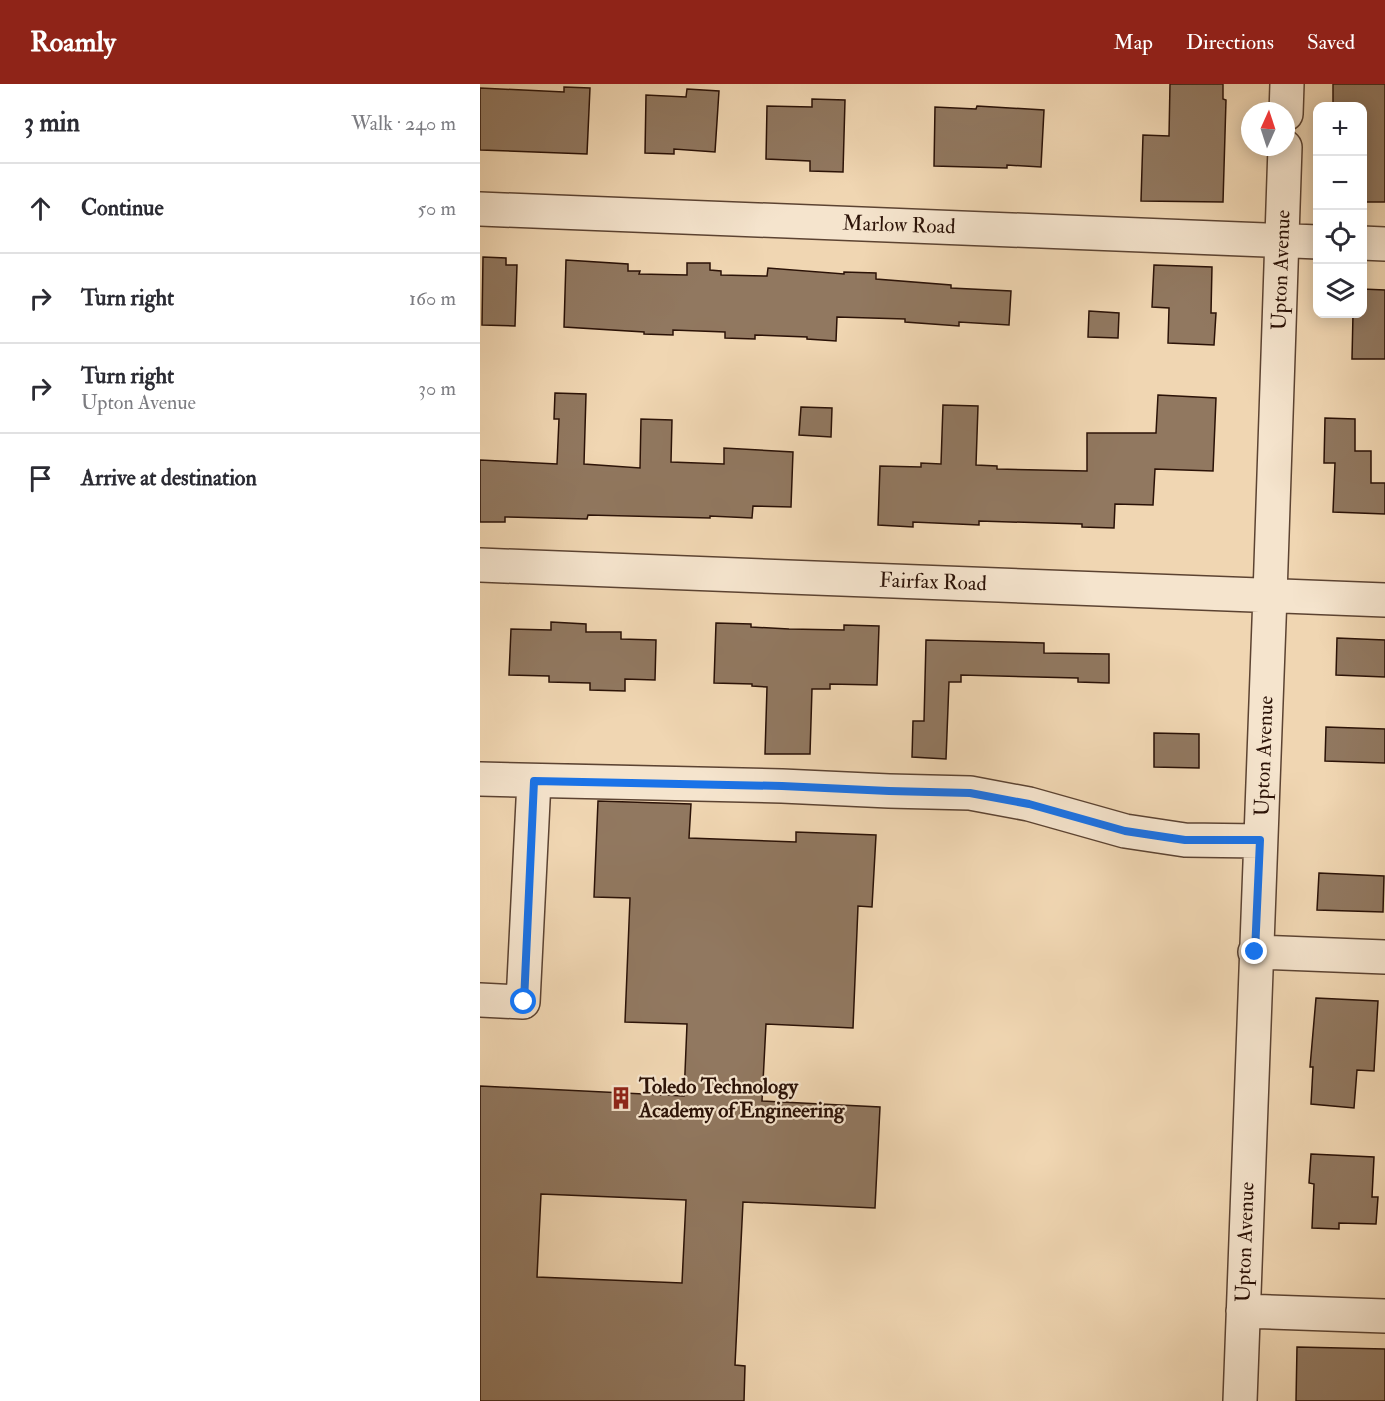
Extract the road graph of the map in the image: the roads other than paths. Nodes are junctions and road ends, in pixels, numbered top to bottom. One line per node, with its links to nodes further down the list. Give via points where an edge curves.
1 (1287, 84): 2 (street)
2 (1286, 102)
3 (1285, 156): 5 (street, Upton Avenue)
4 (480, 209): 5 (street, Marlow Road)
5 (1282, 240): 6 (street, Marlow Road); 10 (street, Upton Avenue)
6 (1313, 242)
7 (1367, 243): 8 (street)
8 (1385, 244)
9 (480, 565): 10 (street, Fairfax Road)
10 (1270, 596): 11 (street, Fairfax Road); 14 (street, Upton Avenue)
11 (1385, 600)
12 (480, 779): 13 (street)
13 (534, 781): 14 (street, via 970,793 1029,804 1125,831 1185,840); 17 (street, via 524,1002)
14 (1260, 840): 15 (street, Upton Avenue)
15 (1255, 952): 16 (street); 18 (street, Upton Avenue)
16 (1385, 957)
17 (480, 1000)
18 (1243, 1311): 19 (street); 20 (street, Upton Avenue)
19 (1385, 1316)
20 (1240, 1401)

